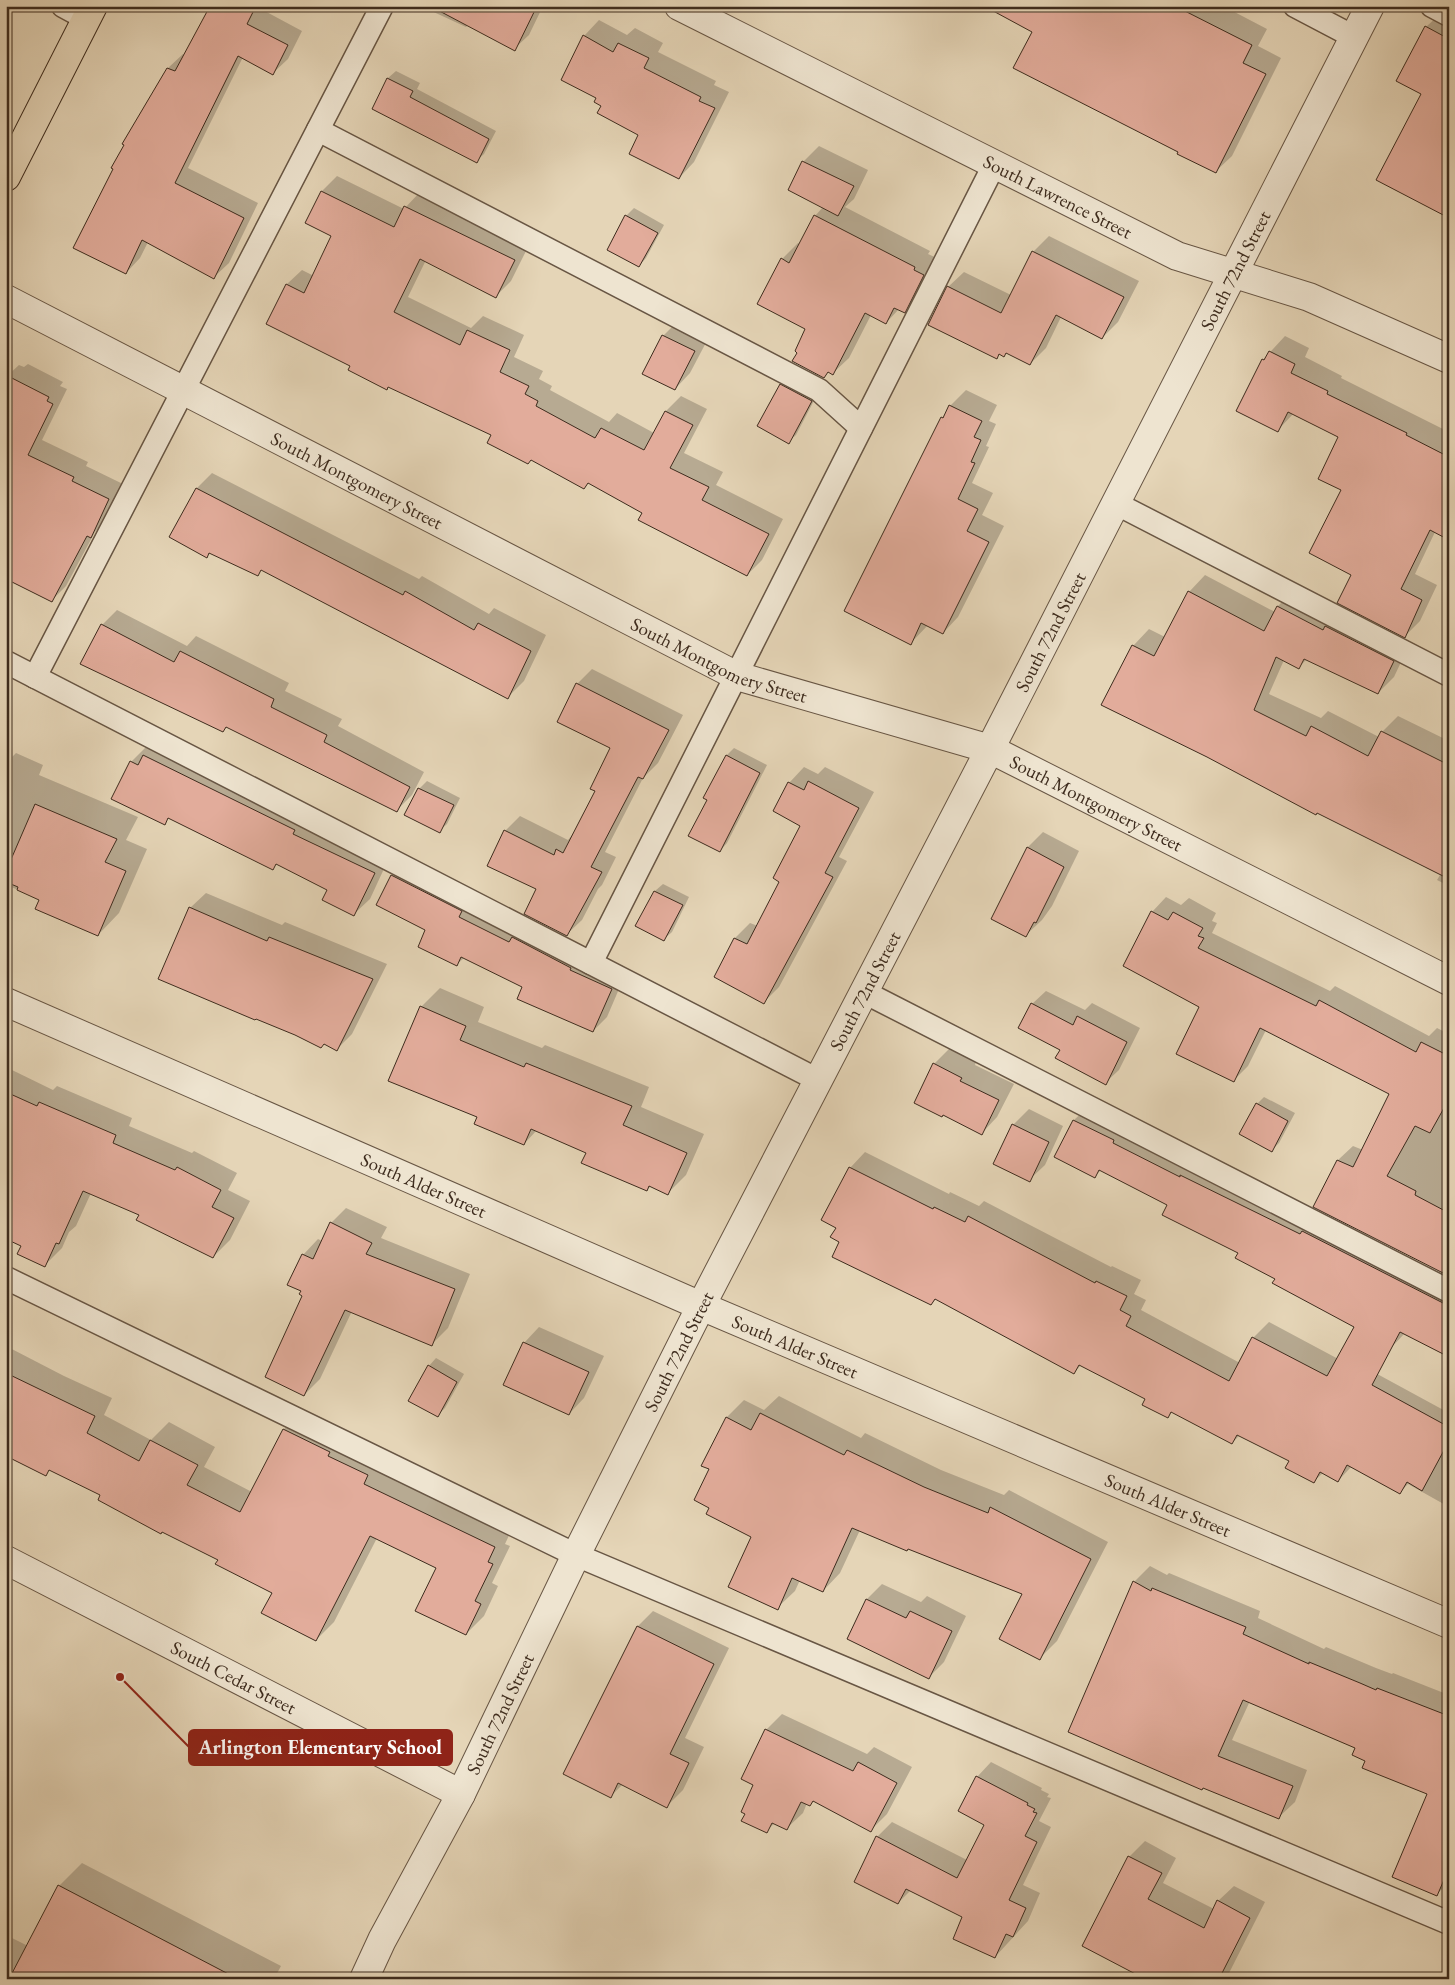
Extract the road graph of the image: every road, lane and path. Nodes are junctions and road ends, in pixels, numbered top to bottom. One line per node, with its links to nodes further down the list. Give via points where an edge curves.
1 (63, 6): 7 (lane)
2 (382, 6): 10 (lane)
3 (679, 6): 11 (street, South Lawrence Street)
4 (1294, 6): 9 (lane)
5 (1370, 6): 9 (street, South 72nd Street)
6 (1432, 6): 8 (lane)
7 (90, 12): 12 (main road)
8 (1449, 15)
9 (1354, 37): 13 (street, South 72nd Street)
10 (318, 130): 16 (lane); 17 (lane, via 819,390)
11 (994, 165): 13 (street, South Lawrence Street, via 1177,256); 17 (lane)
12 (6, 177)
13 (1232, 274): 15 (street, South Lawrence Street, via 1309,297); 18 (street, South 72nd Street)
14 (6, 299): 16 (street, South Montgomery Street)
15 (1449, 359)
16 (184, 390): 21 (street, South Montgomery Street); 22 (lane)
17 (861, 428): 21 (lane)
18 (1115, 503): 20 (lane); 23 (street, South 72nd Street)
19 (6, 662): 22 (lane)
20 (1449, 675)
21 (737, 676): 23 (street, South Montgomery Street); 24 (lane)
22 (35, 677): 24 (lane)
23 (990, 749): 25 (street, South Montgomery Street); 26 (street, South 72nd Street)
24 (591, 963): 28 (lane)
25 (1449, 981)
26 (864, 992): 28 (street, South 72nd Street); 30 (lane)
27 (6, 1002): 31 (street, South Alder Street)
28 (818, 1080): 31 (street, South 72nd Street)
29 (6, 1278): 32 (lane)
30 (1449, 1291)
31 (702, 1306): 32 (street, South 72nd Street); 34 (street, South Alder Street)
32 (576, 1555): 35 (street, South 72nd Street); 36 (lane)
33 (6, 1560): 35 (street, South Cedar Street)
34 (1449, 1624)
35 (461, 1794): 37 (street, South 72nd Street, via 382,1940)
36 (1449, 1923)
37 (367, 1978)

